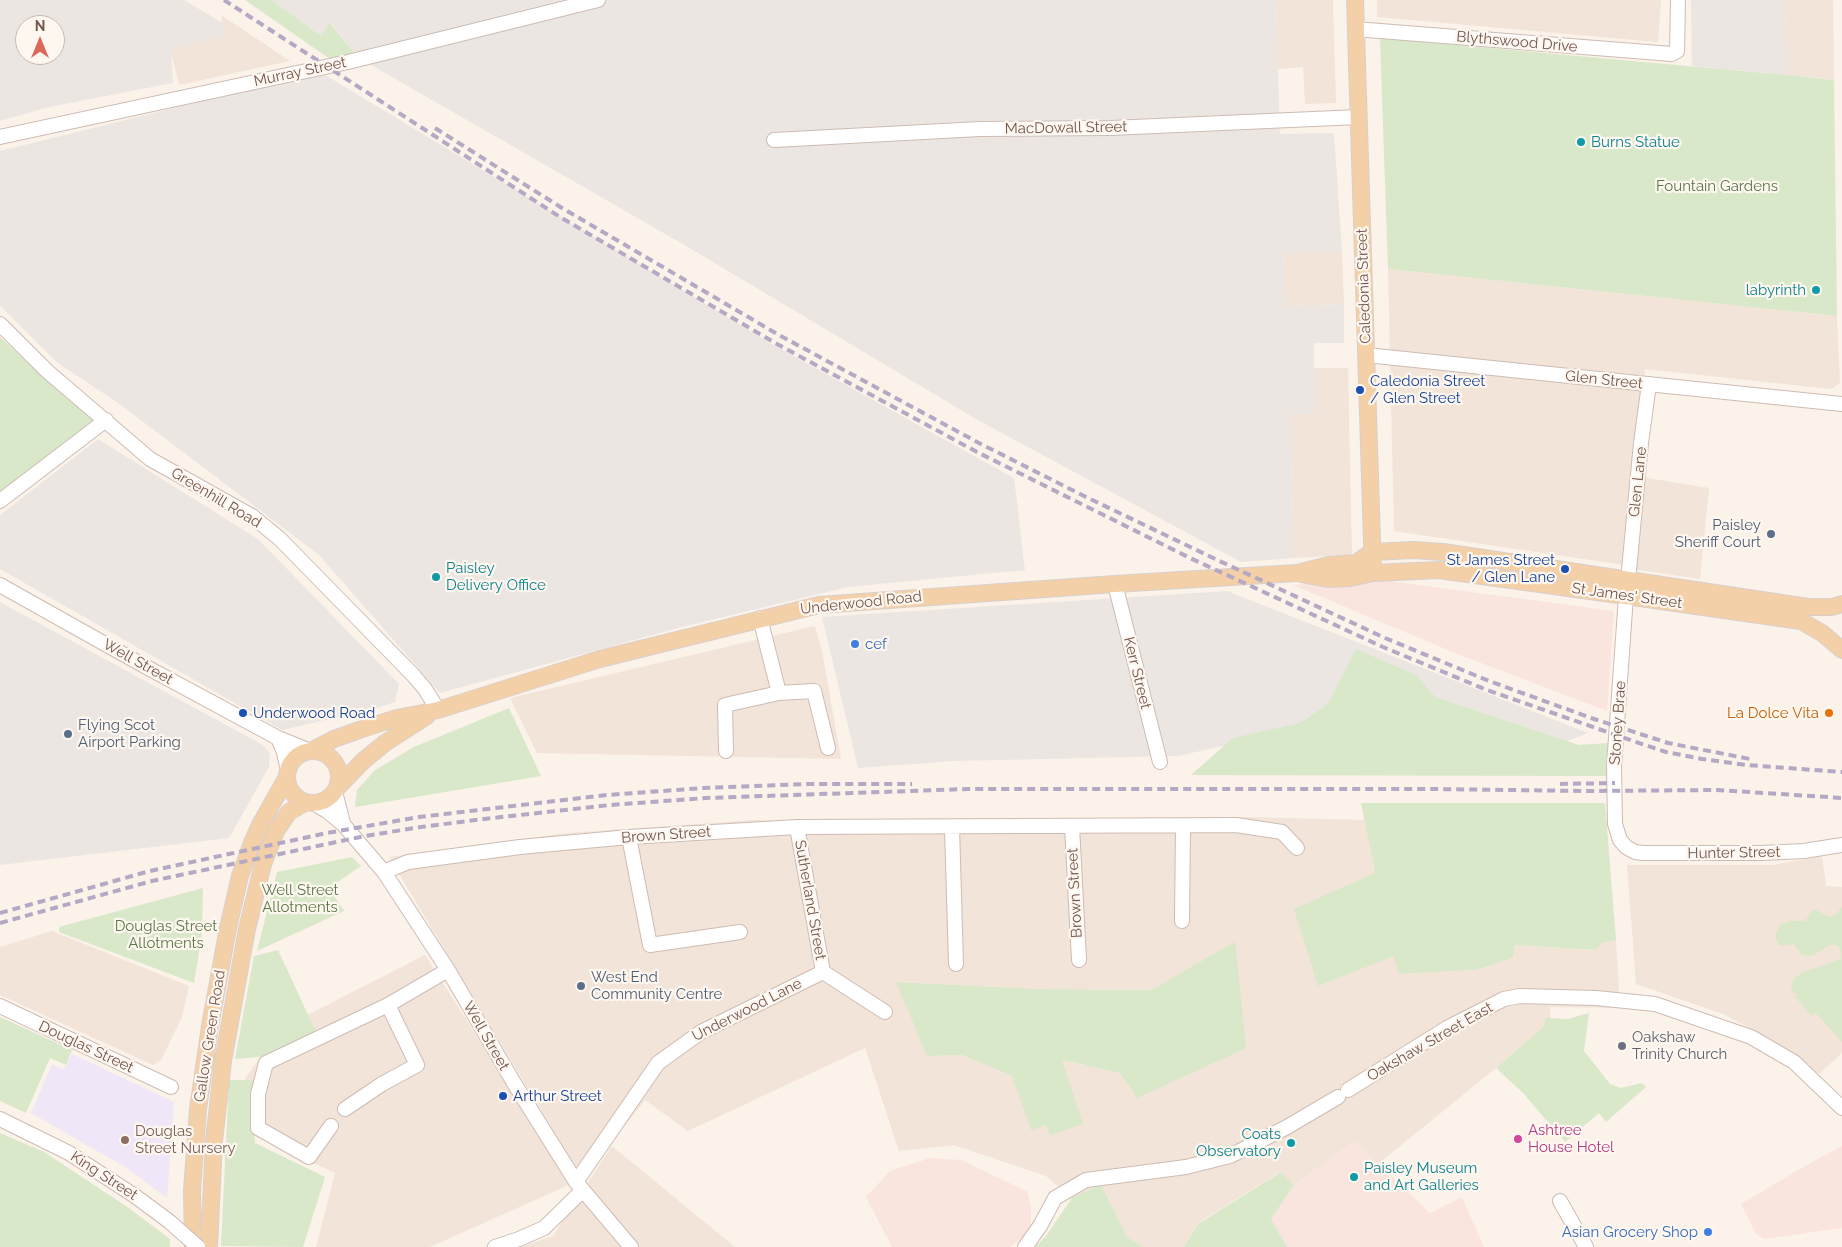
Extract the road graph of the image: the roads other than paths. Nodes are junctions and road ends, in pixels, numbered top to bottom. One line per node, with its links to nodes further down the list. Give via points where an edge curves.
1 (598, 0): 6 (street, Murray Street, via 348,62)
2 (1354, 0): 4 (main road, Caledonia Street)
3 (1678, 0): 4 (street, Blythswood Drive, via 1677,51 1672,54)
4 (1356, 29): 5 (main road, Caledonia Street)
5 (1358, 117): 7 (street, MacDowall Street, via 1110,128 980,129); 9 (main road, Caledonia Street)
6 (0, 137)
7 (774, 140)
8 (0, 324): 12 (street, Greenhill Road, via 47,371)
9 (1366, 355): 10 (street, Glen Street); 14 (main road, Caledonia Street)
10 (1649, 384): 11 (street, Glen Street); 19 (street, Glen Lane)
11 (1842, 404)
12 (106, 420): 13 (street); 24 (street, Greenhill Road, via 150,459 252,516 280,539 413,676)
13 (0, 501)
14 (1372, 552): 15 (main road, Underwood Road, via 1356,563 1329,565); 16 (main road, Caledonia Street); 19 (main road, St James' Street, via 1443,552)
15 (1297, 573): 16 (main road, Underwood Road, via 1328,579); 18 (main road, Underwood Road)
16 (1373, 573): 19 (main road, St James' Street, via 1439,570)
17 (0, 584): 25 (street, Well Street)
18 (1115, 584): 21 (main road, Underwood Road, via 819,605); 29 (street, Kerr Street)
19 (1627, 588): 20 (main road, St James' Street, via 1808,607); 22 (main road, St James' Street, via 1801,621); 40 (street, Stoney Brae, via 1614,766 1617,833)
20 (1842, 604)
21 (760, 618): 23 (street); 24 (main road, Underwood Road, via 600,659)
22 (1842, 650)
23 (779, 693): 26 (street, via 814,691); 28 (street, via 725,705)
24 (438, 710): 27 (main road, Underwood Road, via 364,728); 31 (main road, Underwood Road, via 385,743)
25 (278, 738): 27 (street, Well Street); 30 (street)
26 (828, 748)
27 (312, 750): 30 (main road, via 294,759); 31 (main road, via 323,752 338,767 339,782)
28 (726, 750)
29 (1160, 762)
30 (287, 774): 32 (main road, via 292,792); 59 (main road, Gallow Green Road, via 252,842 228,928 198,1109 192,1191)
31 (335, 790): 32 (main road, via 326,799); 33 (street, Well Street)
32 (309, 802): 33 (street, Well Street); 61 (main road, Gallow Green Road, via 289,812 276,831 263,864 247,928 223,1061 214,1141)
33 (343, 824): 42 (street, Well Street)
34 (1072, 826): 35 (street, Brown Street); 37 (street, Brown Street); 45 (street, Brown Street)
35 (1182, 826): 41 (street, Brown Street, via 1236,825 1282,832); 43 (street)
36 (797, 827): 37 (street, Brown Street); 38 (street, Brown Street); 48 (street, Sutherland Street)
37 (952, 827): 46 (street)
38 (629, 837): 42 (street, Brown Street, via 408,862); 44 (street, via 650,946)
39 (1842, 845): 40 (street, Hunter Street, via 1761,854 1643,853)
40 (1626, 847)
41 (1297, 848)
42 (384, 872): 47 (street, Well Street)
43 (1182, 921)
44 (740, 932)
45 (1079, 960)
46 (956, 964)
47 (448, 970): 49 (street); 57 (street, Well Street)
48 (823, 972): 51 (street); 57 (street, Underwood Lane, via 700,1032 658,1063)
49 (388, 1005): 54 (street, via 417,1065); 56 (street, via 266,1063 258,1094 258,1128 309,1157)
50 (0, 1006): 52 (street, Douglas Street)
51 (885, 1012)
52 (171, 1087)
53 (1842, 1108): 64 (street, Oakshaw Street East, via 1794,1062 1751,1038 1655,1004 1520,996 1504,999 1447,1028 1343,1094 1230,1156 1186,1168 1086,1180 1055,1198)
54 (345, 1109)
55 (0, 1120): 60 (street, King Street, bridge, via 68,1153 135,1196)
56 (331, 1126)
57 (579, 1186): 62 (street, Underwood Lane, via 544,1228); 63 (street, Well Street)
58 (1560, 1201): 65 (street)
59 (193, 1247)
60 (198, 1247)
61 (210, 1247)
62 (495, 1247)
63 (630, 1247)
64 (1025, 1247)
65 (1586, 1247)

